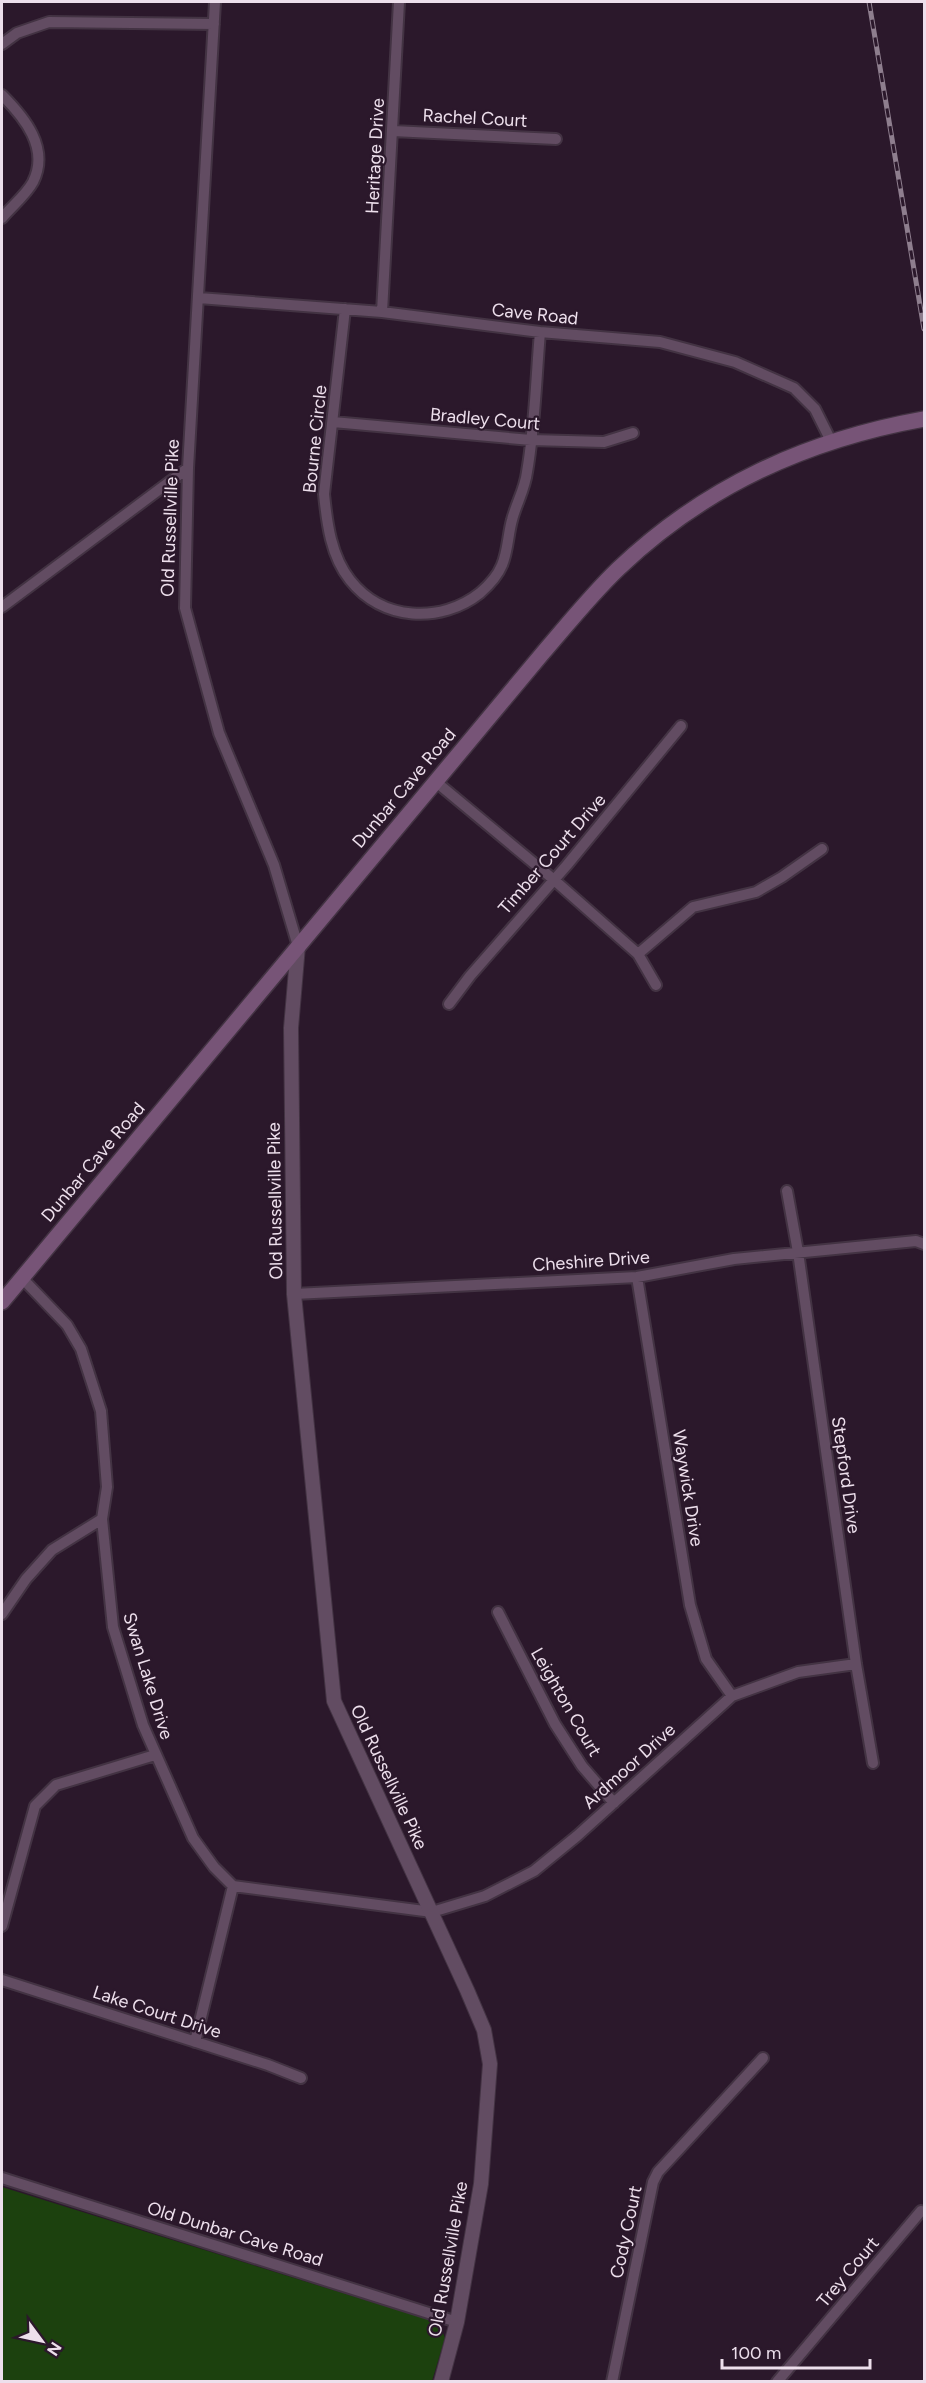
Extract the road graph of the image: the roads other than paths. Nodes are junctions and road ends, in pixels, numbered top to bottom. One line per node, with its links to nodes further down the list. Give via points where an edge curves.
1 (215, 2): 3 (street, Old Russellville Pike)
2 (399, 2): 6 (street, Heritage Drive)
3 (214, 24): 4 (street, via 48,22 16,33); 9 (street, Old Russellville Pike)
4 (2, 44)
5 (2, 95): 8 (street, via 18,111 37,144 33,182)
6 (393, 130): 7 (street, Rachel Court); 11 (street, Heritage Drive)
7 (556, 139)
8 (2, 218)
9 (199, 298): 10 (street, Cave Road); 18 (street, Old Russellville Pike)
10 (345, 309): 11 (street, Cave Road); 14 (street, Bourne Circle)
11 (382, 312): 12 (street, Cave Road)
12 (540, 332): 16 (street, Bourne Circle); 17 (street, Cave Road, via 660,342 735,362 794,388 815,409)
13 (924, 419): 17 (main road, Dunbar Cave Road)
14 (333, 422): 16 (street, Bradley Court); 16 (street, Bourne Circle, via 324,494 327,525 337,559 366,597 388,609 420,615 444,612 468,602 502,566 527,475)
15 (633, 433): 16 (street, Bradley Court, via 604,442)
16 (531, 440)
17 (831, 441): 21 (main road, Dunbar Cave Road, via 739,480 652,538 603,585)
18 (188, 468): 19 (street); 24 (street, Old Russellville Pike, via 185,608 219,733 274,865)
19 (2, 607)
20 (681, 726): 23 (street, Timber Court Drive)
21 (435, 782): 23 (street); 24 (main road, Dunbar Cave Road)
22 (822, 849): 25 (street, via 756,892 693,907)
23 (553, 879): 25 (street); 27 (street, Timber Court Drive)
24 (298, 946): 32 (main road, Dunbar Cave Road); 33 (street, Old Russellville Pike, via 291,1028)
25 (638, 954): 26 (street)
26 (656, 985)
27 (449, 1004)
28 (787, 1191): 30 (street, Stepford Drive)
29 (924, 1244): 30 (street, Cheshire Drive, via 916,1241)
30 (798, 1252): 31 (street, Cheshire Drive, via 734,1258); 38 (street, Stepford Drive)
31 (637, 1277): 33 (street, Cheshire Drive); 39 (street, Waywick Drive, via 690,1605 706,1659)
32 (22, 1278): 34 (main road, Dunbar Cave Road); 35 (street, Swan Lake Drive, via 67,1325 90,1376 100,1411 104,1450 107,1487)
33 (294, 1294): 44 (street, Old Russellville Pike, via 334,1701)
34 (2, 1302)
35 (102, 1519): 37 (street, via 52,1550 26,1578); 40 (street, Swan Lake Drive, via 113,1627)
36 (498, 1612): 42 (street, Leighton Court, via 555,1724 582,1766)
37 (2, 1614)
38 (855, 1664): 39 (street, Ardmoor Drive, via 798,1672); 41 (street, Stepford Drive)
39 (732, 1696): 42 (street, Ardmoor Drive)
40 (155, 1755): 43 (street, Swan Lake Drive, via 193,1838); 45 (street, via 56,1785 35,1806)
41 (873, 1763)
42 (614, 1803): 44 (street, Ardmoor Drive, via 534,1871 485,1896)
43 (233, 1886): 44 (street); 47 (street)
44 (432, 1912): 52 (street, Old Russellville Pike, via 484,2030 490,2064 481,2184)
45 (2, 1926)
46 (2, 1980): 47 (street, Lake Court Drive)
47 (195, 2042): 49 (street, Lake Court Drive)
48 (763, 2058): 54 (street, Cody Court, via 653,2182)
49 (301, 2078)
50 (2, 2178): 52 (street, Old Dunbar Cave Road)
51 (921, 2211): 55 (street, Trey Court)
52 (458, 2322): 53 (street, Old Russellville Pike)
53 (441, 2382)
54 (612, 2382)
55 (777, 2382)

